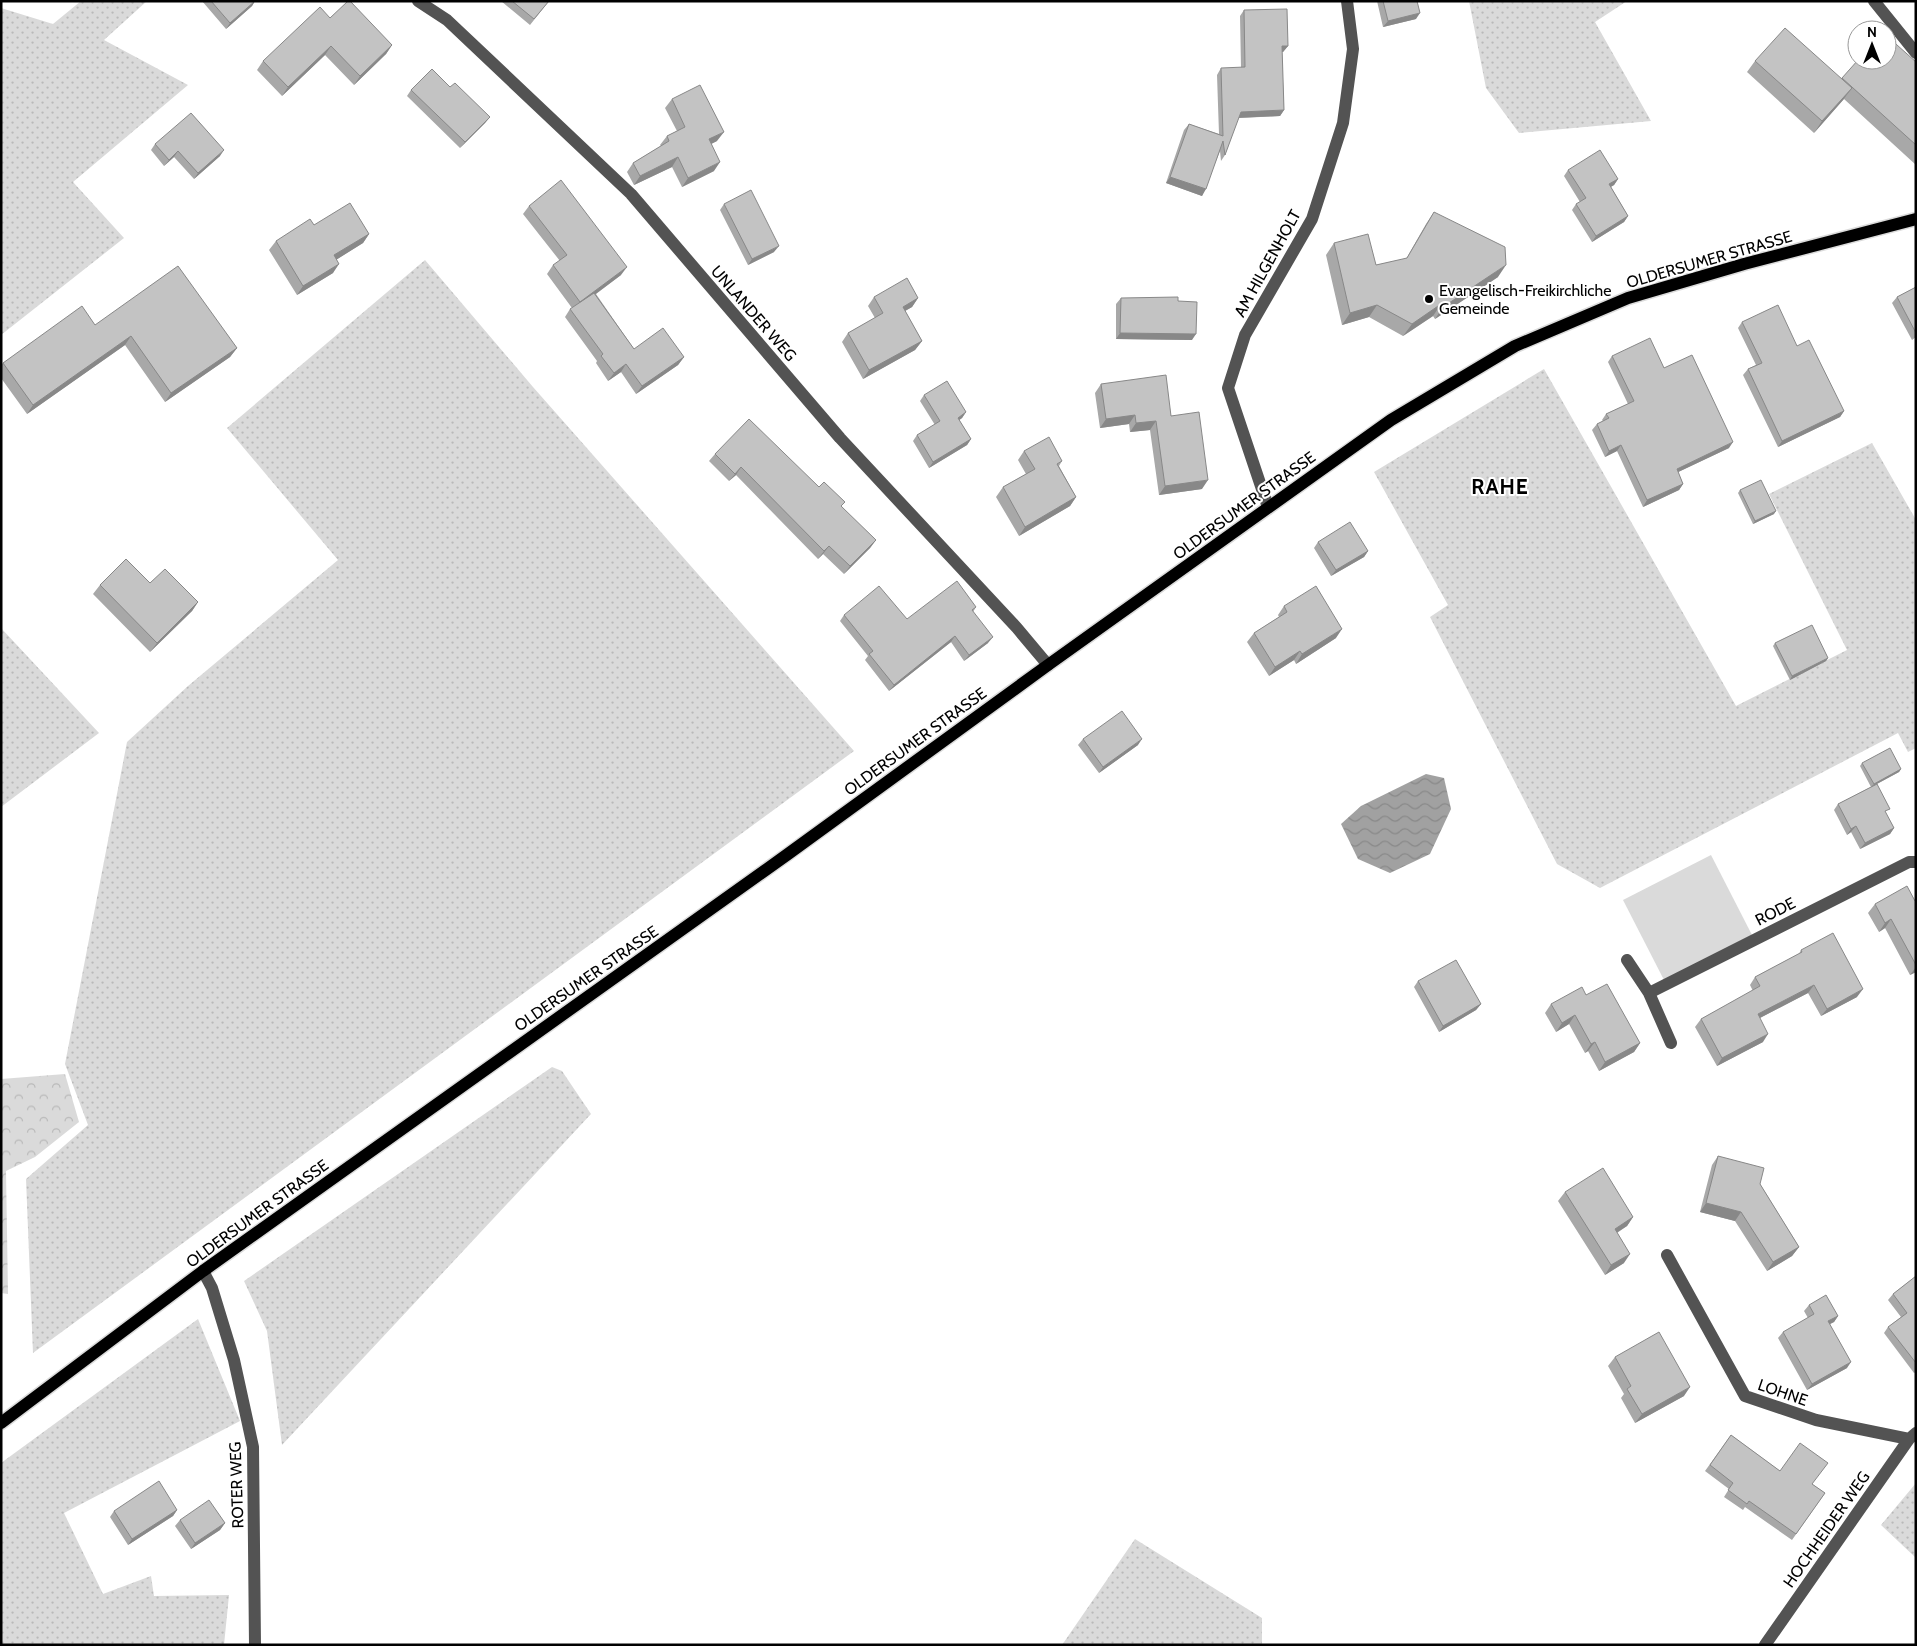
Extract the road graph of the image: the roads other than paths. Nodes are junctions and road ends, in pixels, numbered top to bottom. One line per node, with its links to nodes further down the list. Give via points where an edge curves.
1 (418, 1): 7 (street, UNLANDER WEG, via 447,20 631,194 840,438)
2 (1347, 1): 6 (street, AM HILGENHOLT, via 1353,49 1343,123 1312,219 1245,335 1228,388)
3 (1874, 1): 4 (street)
4 (1916, 53)
5 (1916, 219): 6 (main road, OLDERSUMER STRASSE, via 1628,298 1515,346 1391,420)
6 (1268, 507): 7 (main road, OLDERSUMER STRASSE)
7 (1048, 665): 13 (main road, OLDERSUMER STRASSE)
8 (1916, 862): 10 (street, RODE, via 1909,862)
9 (1627, 960): 10 (street)
10 (1649, 993): 11 (street)
11 (1670, 1043)
12 (1667, 1255): 15 (street, LOHNE, via 1745,1396 1816,1420)
13 (203, 1271): 14 (main road, OLDERSUMER STRASSE); 16 (street, ROTER WEG, via 212,1288 234,1360 253,1447)
14 (1, 1423)
15 (1912, 1436): 17 (street, HOCHHEIDER WEG)
16 (255, 1645)
17 (1766, 1645)

